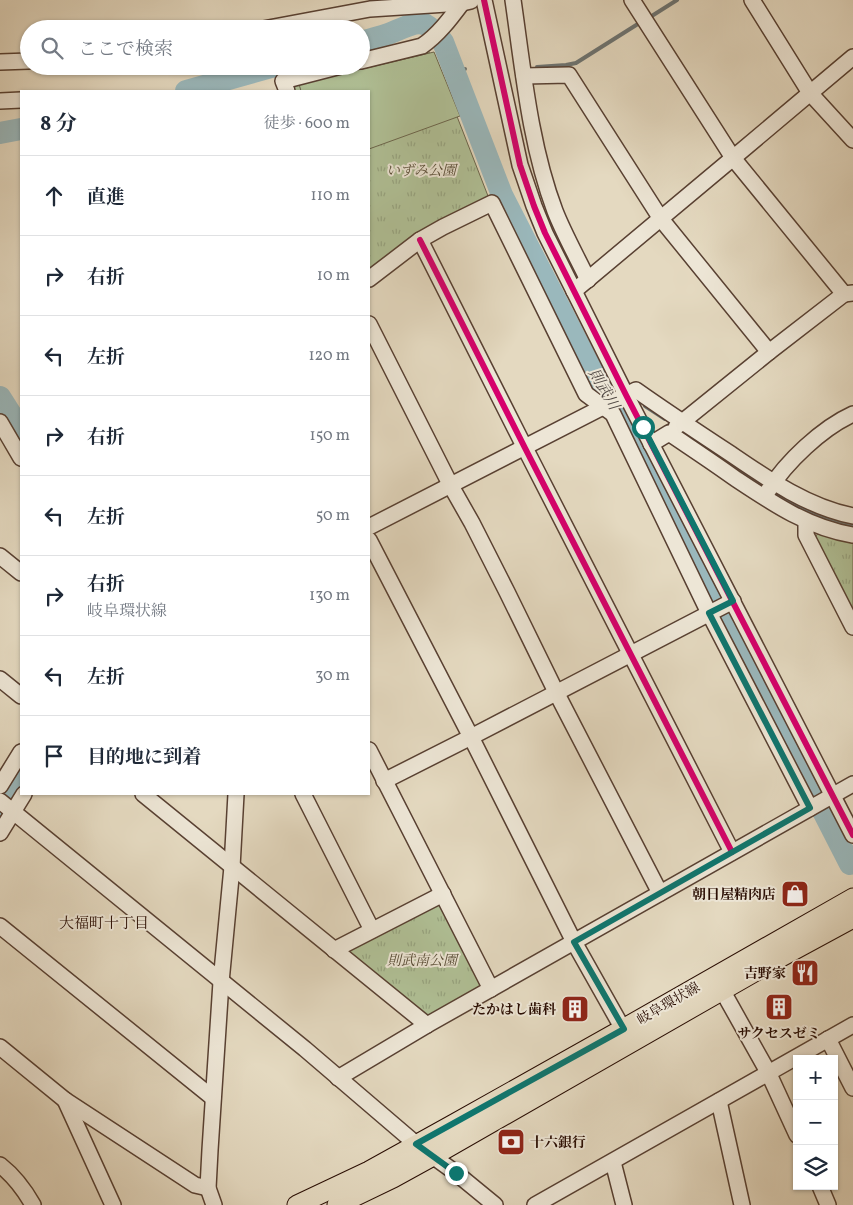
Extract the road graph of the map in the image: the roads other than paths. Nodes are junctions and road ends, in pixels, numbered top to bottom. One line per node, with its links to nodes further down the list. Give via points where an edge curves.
1 (514, 0): 11 (street)
2 (632, 0): 17 (street)
3 (752, 0): 13 (street)
4 (472, 1): 5 (street, via 370,9); 7 (street, via 422,46); 22 (street, via 534,206)
5 (311, 20)
6 (853, 57): 13 (street)
7 (370, 59)
8 (20, 61): 9 (street)
9 (0, 62)
10 (306, 75): 12 (street, via 283,81)
11 (524, 76): 18 (street, via 569,75); 21 (street, via 543,175 555,211)
12 (286, 90)
13 (810, 93): 16 (street); 17 (street)
14 (20, 100): 15 (street)
15 (0, 101)
16 (853, 140)
17 (733, 158): 18 (street); 23 (street)
18 (661, 219): 21 (street); 25 (street)
19 (420, 240): 20 (street); 26 (street, via 492,203 586,394); 31 (street)
20 (370, 278)
21 (588, 280): 22 (street)
22 (574, 291): 26 (street)
23 (848, 294): 25 (street)
24 (370, 326): 33 (street)
25 (769, 352): 29 (street)
26 (614, 401): 29 (street, via 636,390); 30 (street); 31 (street); 42 (street, via 613,414)
27 (853, 414): 34 (street, via 810,443)
28 (0, 422): 32 (street)
29 (676, 427): 30 (street); 34 (street)
30 (651, 444): 42 (street)
31 (525, 448): 33 (street); 44 (street)
32 (20, 456)
33 (451, 486): 37 (street); 46 (street)
34 (768, 490): 35 (street); 36 (street)
35 (853, 516)
36 (806, 522): 38 (street); 43 (street, via 806,535)
37 (370, 527)
38 (853, 536)
39 (370, 542): 48 (street)
40 (0, 556): 41 (street)
41 (20, 572)
42 (720, 607): 44 (street); 58 (street); 58 (street)
43 (853, 627)
44 (631, 654): 46 (street); 62 (street)
45 (0, 679): 47 (street)
46 (556, 692): 48 (street); 64 (street)
47 (20, 695)
48 (471, 737): 51 (street); 70 (street)
49 (370, 752): 51 (street)
50 (20, 754): 53 (street)
51 (384, 781): 65 (street)
52 (853, 784): 58 (street)
53 (0, 786)
54 (23, 795): 59 (street)
55 (144, 795): 63 (street)
56 (236, 795): 63 (street)
57 (304, 795): 69 (street)
58 (820, 802): 61 (street); 62 (street)
59 (7, 807): 60 (street); 72 (street)
60 (0, 833)
61 (853, 835)
62 (732, 852): 64 (street)
63 (232, 867): 71 (street); 72 (street)
64 (660, 893): 70 (street)
65 (443, 894): 69 (street); 73 (street)
66 (853, 898): 77 (main road, 岐阜環状線)
67 (853, 918): 74 (main road, 岐阜環状線)
68 (0, 926): 83 (street)
69 (372, 930): 71 (street)
70 (574, 942): 73 (street); 77 (street)
71 (334, 950): 75 (street)
72 (221, 982): 81 (street); 83 (street)
73 (491, 989): 75 (street)
74 (722, 990): 80 (street); 88 (main road, 岐阜環状線)
75 (427, 1025): 81 (street)
76 (853, 1025): 78 (street)
77 (624, 1029): 87 (main road, 岐阜環状線)
78 (828, 1039): 80 (street); 82 (street)
79 (0, 1047): 84 (street)
80 (768, 1072): 85 (street); 86 (street)
81 (338, 1078): 87 (street)
82 (853, 1088)
83 (213, 1098): 91 (street)
84 (66, 1100): 91 (street, via 196,1184); 94 (street)
85 (719, 1101): 89 (street); 101 (street)
86 (793, 1126)
87 (416, 1144): 88 (street); 96 (main road, 岐阜環状線, via 369,1171)
88 (433, 1156): 97 (main road, 岐阜環状線); 98 (street)
89 (613, 1162): 99 (street); 100 (street)
90 (0, 1165): 93 (street, via 23,1188)
91 (208, 1188): 95 (street)
92 (822, 1190): 102 (street)
93 (33, 1205)
94 (112, 1205)
95 (214, 1205)
96 (297, 1205)
97 (337, 1205)
98 (495, 1205)
99 (535, 1205)
100 (624, 1205)
101 (742, 1205)
102 (828, 1205)

